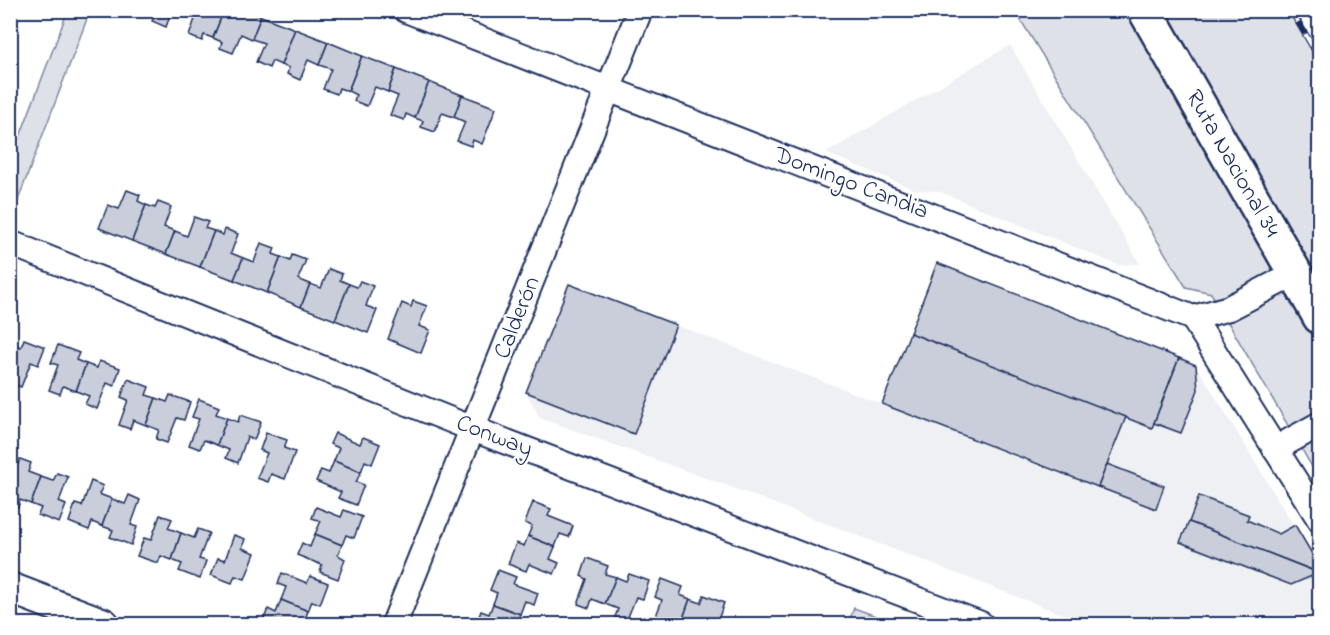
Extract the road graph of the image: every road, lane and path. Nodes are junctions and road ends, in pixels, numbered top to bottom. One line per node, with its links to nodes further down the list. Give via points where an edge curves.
1 (406, 10): 4 (street, Domingo Candia)
2 (640, 10): 4 (street, Calderón)
3 (1144, 10): 6 (highway, Ruta Nacional 34)
4 (609, 90): 8 (street, Domingo Candia); 10 (street, Calderón)
5 (10, 243): 10 (street, Conway)
6 (1294, 274): 7 (highway, Ruta Nacional 34); 8 (street, via 1229,308)
7 (1320, 317)
8 (1194, 318): 11 (street)
9 (1320, 424): 11 (street)
10 (473, 429): 15 (street, Calderón); 16 (street, Conway)
11 (1275, 449): 12 (street)
12 (1320, 520)
13 (10, 588): 14 (street)
14 (104, 624)
15 (394, 624)
16 (981, 624)

